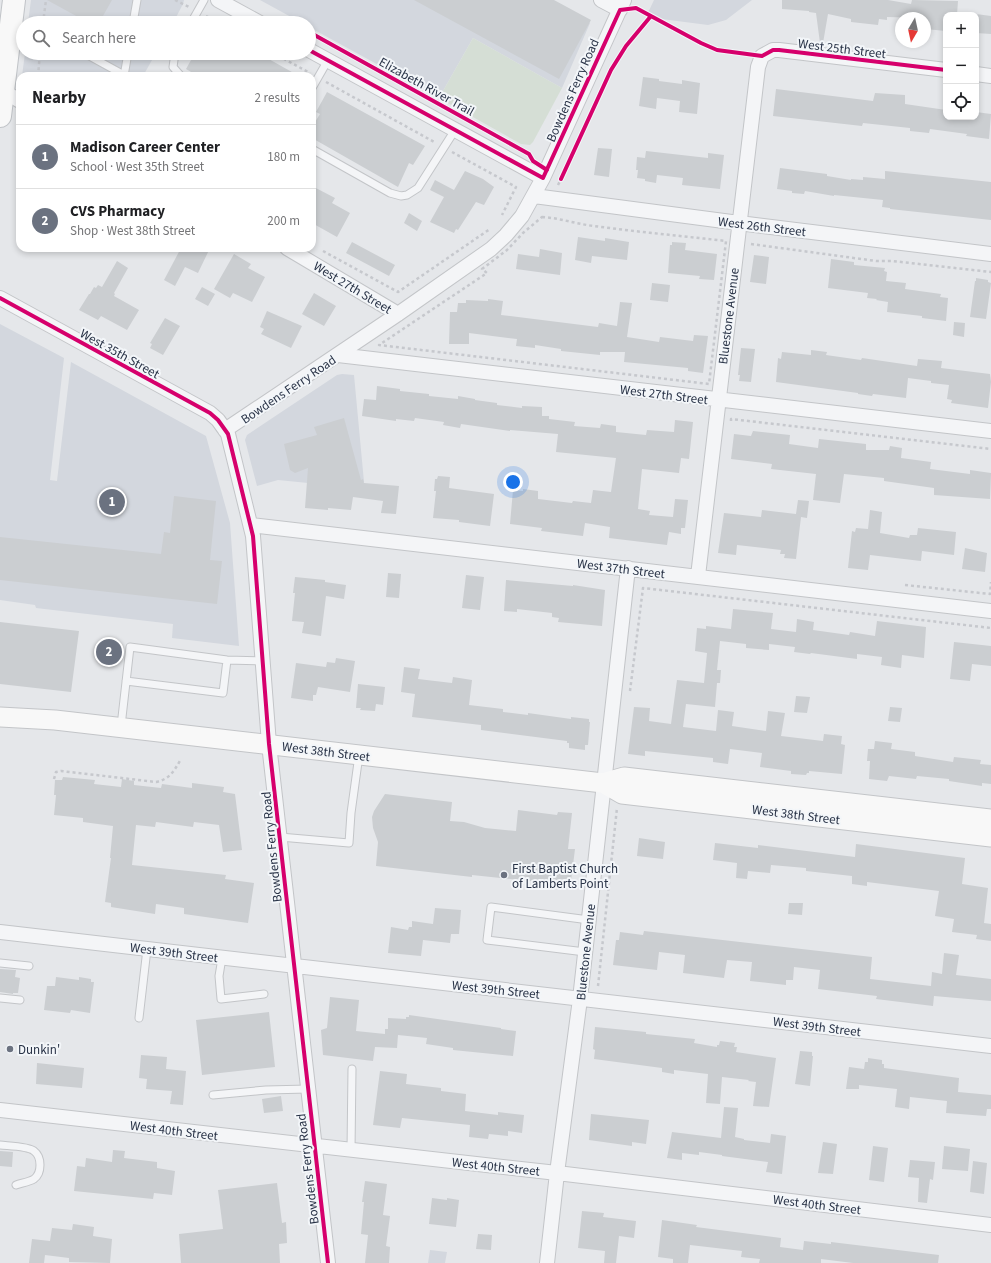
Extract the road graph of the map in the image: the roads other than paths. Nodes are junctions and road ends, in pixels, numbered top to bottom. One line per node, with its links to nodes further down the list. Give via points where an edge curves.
1 (14, 0): 23 (main road)
2 (137, 0): 7 (lane)
3 (204, 0): 8 (lane)
4 (218, 0): 9 (street)
5 (601, 0): 6 (street)
6 (622, 5): 27 (street, Bowdens Ferry Road)
7 (134, 16)
8 (195, 16)
9 (247, 16)
10 (316, 54): 15 (street)
11 (762, 56): 16 (street, West 25th Street, via 779,50); 29 (street, Bluestone Avenue, via 758,67)
12 (96, 60): 17 (lane)
13 (127, 60): 18 (lane)
14 (174, 60): 19 (lane, via 174,67)
15 (328, 60): 22 (lane); 25 (street)
16 (943, 70)
17 (117, 72)
18 (125, 72)
19 (178, 72)
20 (979, 74): 21 (street)
21 (991, 76)
22 (316, 81)
23 (8, 94): 24 (main road)
24 (0, 116)
25 (455, 130): 26 (lane, via 418,188 401,196 390,193); 27 (street)
26 (316, 151)
27 (543, 178): 28 (street, Bowdens Ferry Road)
28 (534, 196): 29 (street, West 26th Street); 33 (street, Bowdens Ferry Road, via 522,216 491,249)
29 (739, 223): 31 (street, West 26th Street); 35 (street, Bluestone Avenue)
30 (294, 252): 33 (street, West 27th Street)
31 (991, 254)
32 (0, 298): 36 (street, West 35th Street, via 210,413)
33 (398, 314): 34 (street, Bowdens Ferry Road)
34 (338, 355): 35 (street, West 27th Street); 36 (street, Bowdens Ferry Road)
35 (718, 400): 37 (street, West 27th Street); 40 (street, Bluestone Avenue)
36 (226, 430): 38 (street, Bowdens Ferry Road)
37 (991, 431)
38 (251, 525): 39 (street, West 37th Street); 43 (street, Bowdens Ferry Road)
39 (628, 568): 40 (street, West 37th Street); 49 (street, Bluestone Avenue)
40 (698, 576): 41 (street, West 37th Street)
41 (991, 611)
42 (227, 660): 43 (lane); 44 (lane, via 130,648); 44 (lane, via 224,693)
43 (262, 661): 47 (street, Bowdens Ferry Road)
44 (126, 681): 46 (lane)
45 (0, 718): 46 (street, West 38th Street, via 55,720)
46 (120, 727): 47 (street, West 38th Street)
47 (269, 744): 48 (street, West 38th Street); 51 (street, Bowdens Ferry Road)
48 (359, 755): 49 (street, West 38th Street); 51 (lane, via 349,843)
49 (603, 783): 50 (street, West 38th Street, via 624,777); 52 (street, West 38th Street, via 622,794); 53 (street, Bluestone Avenue)
50 (991, 819)
51 (280, 837): 60 (street, Bowdens Ferry Road)
52 (991, 837)
53 (589, 920): 56 (street, Bluestone Avenue); 56 (lane, via 490,907 487,940)
54 (0, 932): 55 (street, West 39th Street)
55 (147, 949): 57 (street, West 39th Street); 65 (lane)
56 (585, 952): 63 (street, Bluestone Avenue)
57 (222, 958): 60 (street, West 39th Street); 61 (lane, via 219,976 221,999)
58 (0, 963): 59 (lane)
59 (29, 966)
60 (294, 966): 63 (street, West 39th Street); 68 (street, Bowdens Ferry Road)
61 (264, 994)
62 (0, 998): 64 (lane)
63 (580, 998): 66 (street, West 39th Street); 74 (street, Bluestone Avenue)
64 (20, 1000)
65 (139, 1018)
66 (991, 1046)
67 (352, 1069): 73 (lane)
68 (308, 1089): 69 (lane); 72 (street, Bowdens Ferry Road)
69 (214, 1095)
70 (0, 1110): 72 (street, West 40th Street)
71 (0, 1145): 75 (lane, via 34,1150 38,1155 38,1175 33,1180)
72 (314, 1146): 73 (street, West 40th Street); 77 (street, Bowdens Ferry Road)
73 (351, 1150): 74 (street, West 40th Street)
74 (557, 1173): 76 (street, West 40th Street); 78 (street, Bluestone Avenue)
75 (16, 1185)
76 (991, 1225)
77 (328, 1263)
78 (547, 1263)

